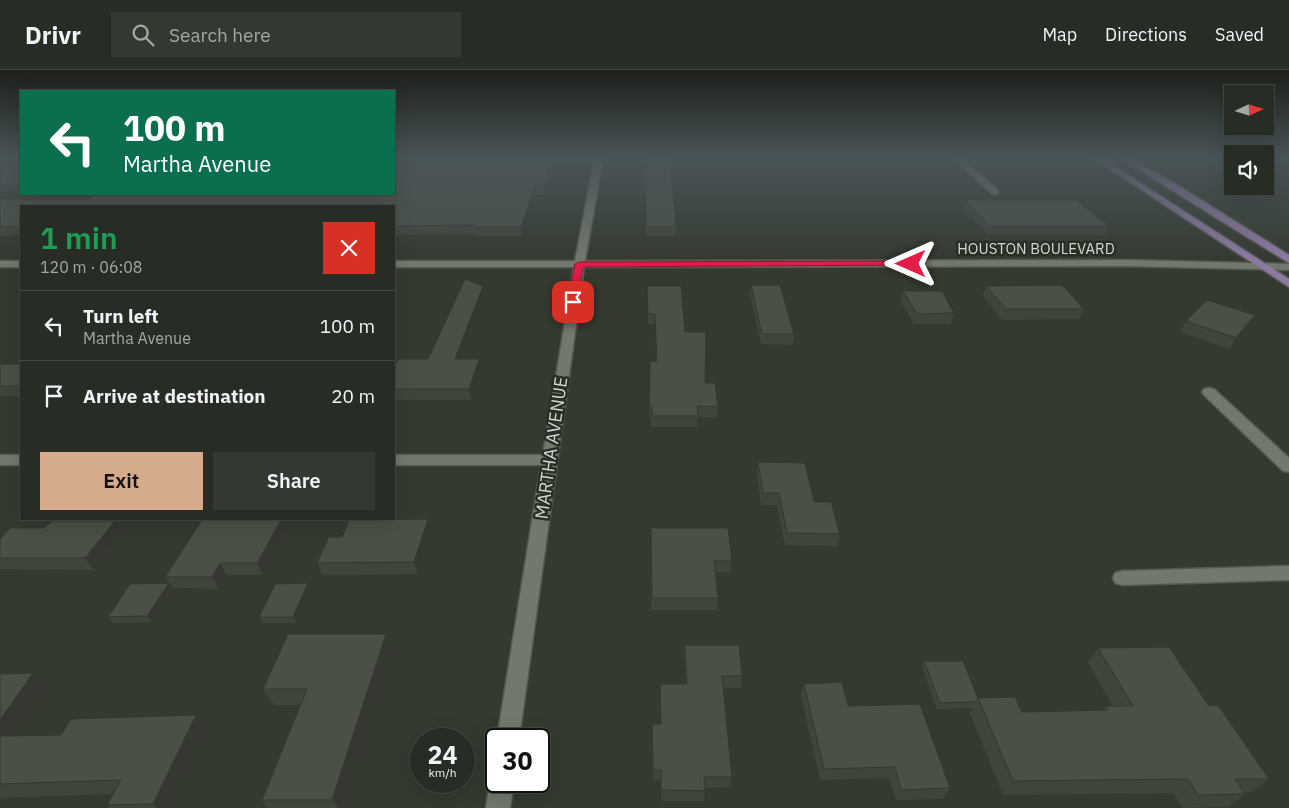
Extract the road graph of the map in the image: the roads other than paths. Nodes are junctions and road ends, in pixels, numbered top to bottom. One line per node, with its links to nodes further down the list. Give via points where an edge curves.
1 (593, 192): 8 (street, MARTHA AVENUE)
2 (1149, 192): 9 (main road)
3 (1183, 192): 4 (main road)
4 (1289, 260)
5 (0, 264): 6 (street)
6 (20, 264)
7 (395, 264): 8 (street, HOUSTON BOULEVARD)
8 (579, 264): 9 (street, HOUSTON BOULEVARD); 16 (street, MARTHA AVENUE)
9 (1258, 265): 10 (street, HOUSTON BOULEVARD); 11 (main road)
10 (1289, 267)
11 (1289, 284)
12 (1208, 392): 17 (street)
13 (0, 460): 14 (street)
14 (20, 460)
15 (395, 460): 16 (street)
16 (549, 460): 20 (street, MARTHA AVENUE)
17 (1289, 467)
18 (1289, 573): 19 (street)
19 (1122, 578)
20 (510, 728)
21 (500, 793): 22 (street)
22 (498, 808)

